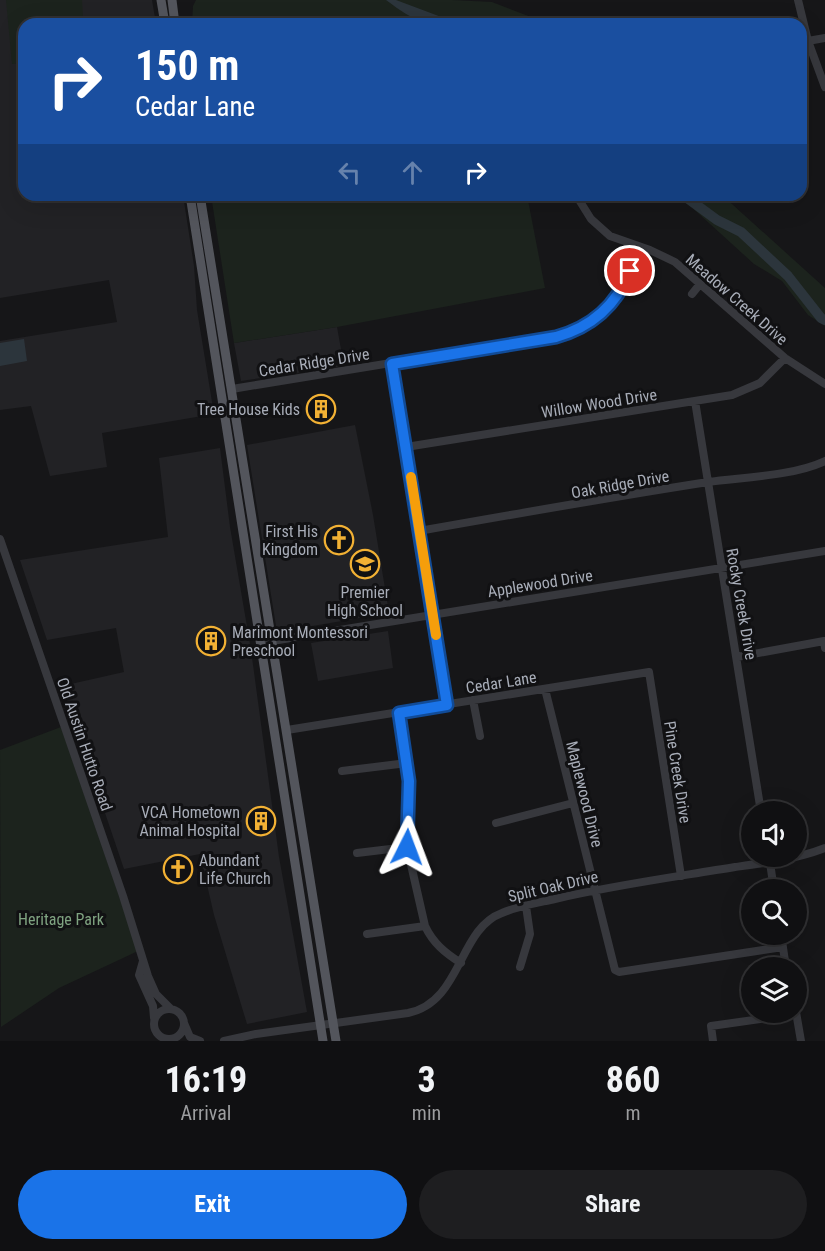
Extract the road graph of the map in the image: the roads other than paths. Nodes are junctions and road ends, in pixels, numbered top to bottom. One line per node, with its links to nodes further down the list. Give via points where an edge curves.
1 (161, 0): 4 (main road)
2 (172, 0): 5 (main road)
3 (798, 0): 6 (street)
4 (164, 18)
5 (174, 18)
6 (802, 18)
7 (807, 37): 9 (street)
8 (825, 38): 9 (street)
9 (808, 41): 10 (street)
10 (825, 87)
11 (191, 201): 18 (main road)
12 (201, 201): 17 (main road)
13 (579, 201): 14 (street, Meadow Creek Drive, via 610,236)
14 (637, 246): 15 (street, Meadow Creek Drive, via 675,262); 20 (street, Cedar Ridge Drive, via 624,287 612,303 577,330 556,337)
15 (700, 284): 16 (street); 19 (street, Meadow Creek Drive)
16 (692, 294)
17 (220, 314): 18 (street); 22 (main road)
18 (209, 315): 34 (main road)
19 (785, 358): 21 (street, Meadow Creek Drive); 23 (street, Willow Wood Drive, via 760,383 744,391)
20 (392, 364): 22 (street, Cedar Ridge Drive); 24 (street)
21 (825, 384)
22 (232, 389): 33 (main road)
23 (695, 401): 24 (street, Willow Wood Drive); 26 (street, Rocky Creek Drive)
24 (406, 447): 27 (street)
25 (825, 462): 26 (street, Oak Ridge Drive, via 798,470)
26 (708, 483): 27 (street, Oak Ridge Drive); 31 (street, Rocky Creek Drive)
27 (419, 531): 32 (street)
28 (0, 539): 29 (street, Old Austin Hutto Road)
29 (2, 549): 61 (street, Old Austin Hutto Road)
30 (825, 551): 31 (street, Applewood Drive)
31 (722, 567): 32 (street, Applewood Drive); 36 (street, Rocky Creek Drive)
32 (433, 614): 33 (street, Applewood Drive); 40 (street)
33 (272, 641): 34 (street, Applewood Drive); 42 (main road)
34 (260, 643): 70 (main road)
35 (824, 644): 36 (street)
36 (737, 657): 46 (street, Rocky Creek Drive)
37 (649, 672): 38 (street, Cedar Lane); 54 (street, Pine Creek Drive)
38 (545, 689): 39 (street, Cedar Lane); 47 (street, Maplewood Drive)
39 (473, 700): 40 (street, Cedar Lane); 43 (street)
40 (447, 705): 41 (street, Cedar Lane)
41 (399, 713): 42 (street, Cedar Lane); 44 (street)
42 (287, 730): 69 (main road)
43 (480, 736)
44 (406, 763): 45 (street); 49 (street)
45 (342, 771)
46 (759, 801)
47 (573, 803): 48 (street); 55 (street, Maplewood Drive)
48 (496, 823)
49 (407, 847): 51 (street); 57 (street)
50 (825, 848): 52 (street, Split Oak Drive)
51 (357, 853)
52 (807, 854)
53 (741, 864): 54 (street, Split Oak Drive)
54 (681, 876): 55 (street, Split Oak Drive)
55 (595, 890): 56 (street, Split Oak Drive); 59 (street, Maplewood Drive, via 615,970 619,972)
56 (526, 906): 62 (street, Split Oak Drive, via 504,912 484,924); 63 (street, via 530,934)
57 (425, 926): 58 (street); 62 (street, via 441,950)
58 (367, 934)
59 (783, 947): 60 (street)
60 (784, 957)
61 (143, 959): 64 (street, Old Austin Hutto Road, via 156,994); 65 (street, Old Austin Hutto Road, via 139,975 153,1006)
62 (461, 963): 69 (street, Split Oak Drive, via 443,990 423,1009)
63 (520, 967)
64 (171, 1009): 65 (street); 67 (street, Old Austin Hutto Road, via 180,1014)
65 (154, 1018): 71 (street, Old Austin Hutto Road, via 155,1032 163,1039)
66 (741, 1021): 76 (street, via 711,1026)
67 (184, 1023): 71 (street, Old Austin Hutto Road); 72 (street, Old Austin Hutto Road, via 190,1037)
68 (798, 1023): 77 (street)
69 (333, 1024): 70 (street, Split Oak Drive); 75 (main road)
70 (320, 1026): 73 (street); 74 (main road)
71 (175, 1040)
72 (200, 1041)
73 (224, 1041)
74 (323, 1041)
75 (336, 1041)
76 (713, 1041)
77 (801, 1041)

